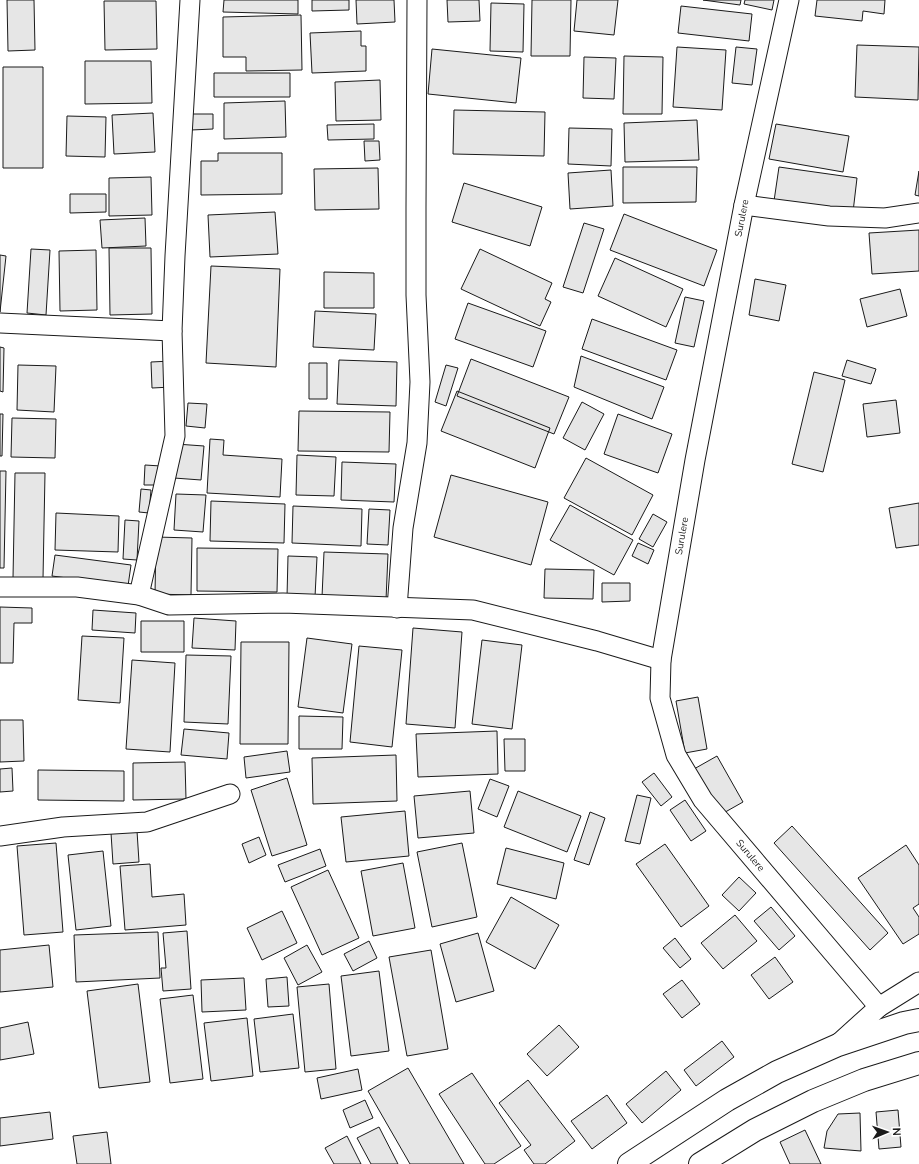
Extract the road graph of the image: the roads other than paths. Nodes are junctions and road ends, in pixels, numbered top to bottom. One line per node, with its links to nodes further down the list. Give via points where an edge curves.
1 (190, 0): 7 (street, via 174,256)
2 (417, 0): 10 (street, via 416,295 420,382 417,443 403,528)
3 (789, 0): 4 (street, Surulere)
4 (744, 205): 5 (street, via 837,216 885,218); 11 (street, Surulere, via 695,460)
5 (919, 213)
6 (0, 323): 7 (street)
7 (172, 331): 9 (street, via 175,436)
8 (0, 587): 9 (street, via 76,588)
9 (139, 595): 10 (street, via 170,605 283,603)
10 (397, 608): 11 (street, via 473,610)
11 (661, 660): 15 (street, Surulere, via 660,698 676,755 703,800)
12 (230, 794): 13 (street, via 147,822 63,827)
13 (0, 836)
14 (919, 982): 15 (street)
15 (879, 1007): 17 (street)
16 (919, 1020): 17 (highway)
17 (838, 1045): 19 (highway, via 777,1072 727,1100)
18 (919, 1064): 20 (highway, via 864,1080 813,1101 755,1130)
19 (629, 1164)
20 (700, 1164)

